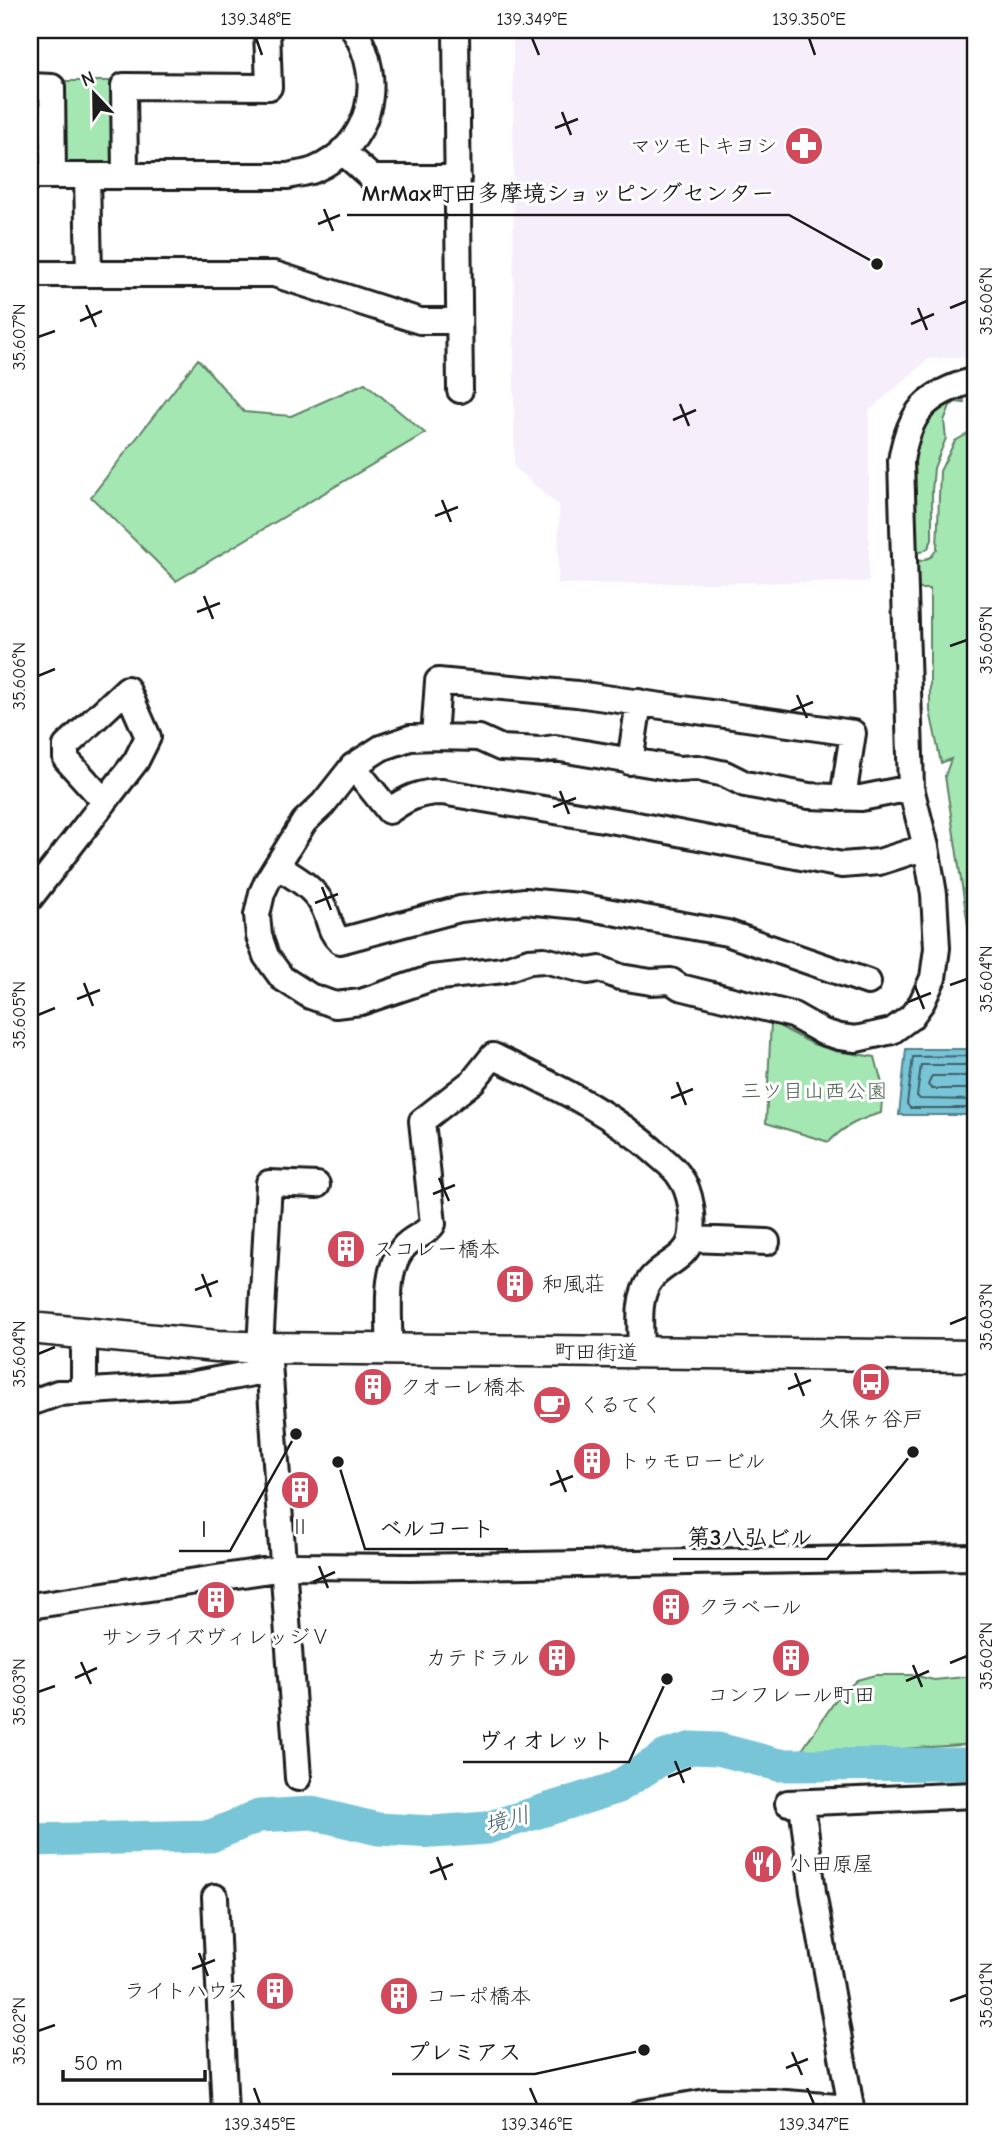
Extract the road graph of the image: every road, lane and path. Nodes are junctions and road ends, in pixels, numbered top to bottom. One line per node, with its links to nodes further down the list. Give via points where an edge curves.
1 (267, 30): 8 (street, via 269,87 124,86)
2 (355, 30): 5 (street, via 371,68 372,93 359,131)
3 (456, 30): 9 (street)
4 (30, 86): 6 (street, via 52,87)
5 (342, 151): 8 (street, via 312,171 288,176); 9 (street, via 372,178)
6 (41, 176): 7 (street)
7 (87, 176): 8 (street); 11 (street)
8 (125, 176)
9 (458, 178): 12 (street)
10 (30, 274): 11 (street)
11 (89, 274): 12 (street, via 274,274 420,321)
12 (459, 321): 14 (street)
13 (975, 380): 19 (street, via 951,387 918,412 908,428 901,461)
14 (460, 390)
15 (639, 702): 16 (street, via 438,681); 17 (street); 20 (street, via 853,733)
16 (434, 737): 17 (street, via 479,738 501,748 555,748); 18 (street, via 410,738 381,748)
17 (630, 762): 20 (street, via 697,768 746,784)
18 (353, 766): 22 (street, via 389,811 409,797 442,792 842,865 879,862); 23 (street, via 304,822)
19 (911, 788): 20 (street); 22 (street)
20 (843, 798)
21 (104, 802): 24 (street)
22 (926, 847): 23 (street, via 937,947 933,978 911,1017 892,1031 856,1039 823,1032 793,1015 671,981 620,977 544,960 432,978 361,1002 335,1004 310,996 282,978 266,957 257,915)
23 (277, 866): 25 (street, via 313,891 332,934 340,941 460,909 525,901 579,906 727,933)
24 (30, 898)
25 (868, 982)
26 (305, 1179): 34 (street, via 269,1183)
27 (691, 1239): 28 (street); 31 (street, via 689,1200 681,1178 662,1158 622,1126 493,1056 473,1081 422,1121 433,1224 395,1259); 33 (street, via 685,1252 651,1279 644,1292)
28 (767, 1242)
29 (30, 1343): 30 (main road, 町田街道); 32 (main road, 町田街道)
30 (216, 1346): 32 (main road, 町田街道); 34 (main road, 町田街道)
31 (389, 1349): 33 (main road, 町田街道); 34 (main road, 町田街道)
32 (84, 1352): 36 (street)
33 (640, 1353): 35 (main road, 町田街道)
34 (266, 1355): 36 (street, via 189,1385); 39 (street)
35 (975, 1356)
36 (84, 1390): 37 (street)
37 (30, 1402)
38 (975, 1557): 39 (street)
39 (282, 1567): 40 (street); 41 (street)
40 (30, 1606)
41 (298, 1778)
42 (975, 1795): 44 (street, via 795,1804)
43 (215, 1897): 45 (street)
44 (851, 2111): 46 (street, via 712,2101)
45 (225, 2113)
46 (642, 2113)

